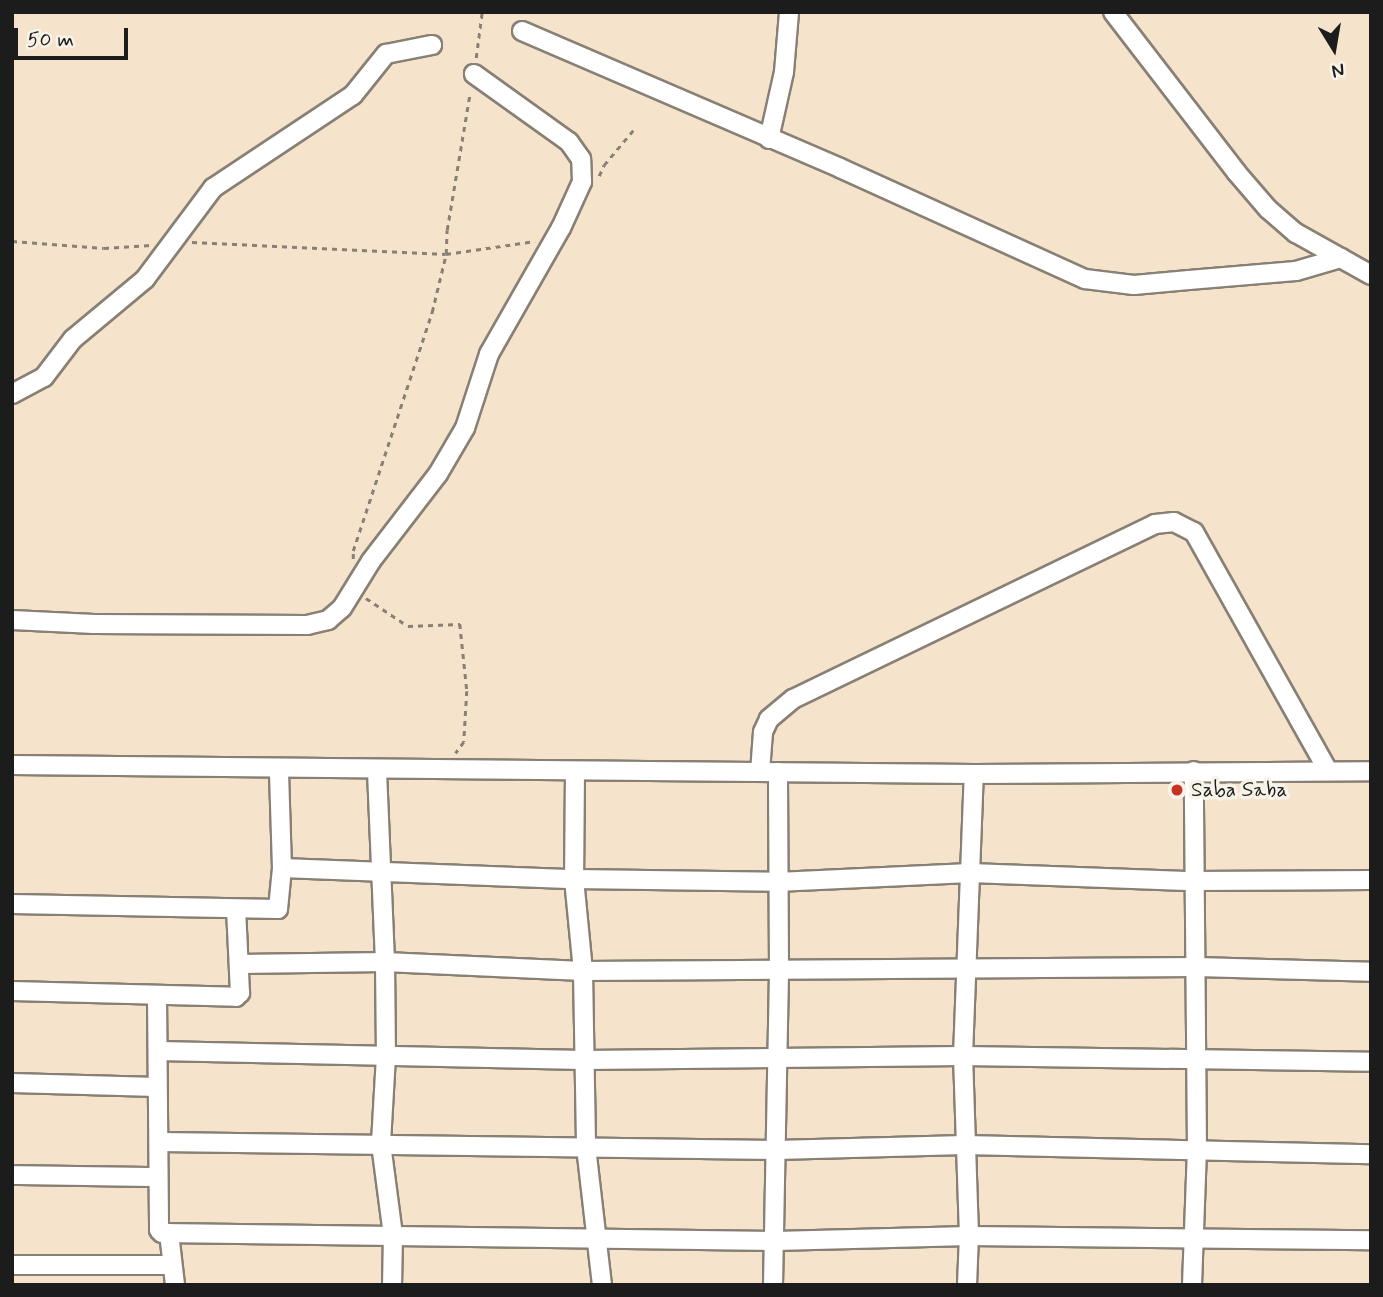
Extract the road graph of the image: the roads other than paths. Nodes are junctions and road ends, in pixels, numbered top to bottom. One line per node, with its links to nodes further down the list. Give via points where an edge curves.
1 (789, 12): 6 (street, via 784,72)
2 (1113, 12): 7 (street, via 1268,209 1296,233)
3 (522, 31): 6 (street)
4 (432, 46): 9 (street, via 396,50 380,58 353,95 213,188 129,295 68,344 46,375)
5 (474, 74): 10 (street, via 569,142 583,167 582,182 561,229 489,354 466,428 342,608 328,620 307,625)
6 (769, 139): 7 (street, via 1085,279 1134,285 1296,271)
7 (1341, 258): 8 (street)
8 (1371, 275)
9 (12, 394)
10 (12, 620)
11 (12, 765): 12 (street)
12 (279, 770): 13 (street); 20 (street)
13 (377, 771): 14 (street); 22 (street)
14 (575, 771): 18 (street); 23 (street)
15 (1194, 771): 16 (street); 19 (street); 25 (street)
16 (1328, 771): 17 (street); 18 (street, via 1194,532 1174,522 1155,524 793,699 769,719 763,732)
17 (1371, 771)
18 (769, 772): 19 (street); 26 (street)
19 (974, 774): 21 (street)
20 (282, 868): 22 (street); 28 (street, via 278,909)
21 (970, 873): 25 (street); 26 (street); 31 (street)
22 (383, 874): 23 (street); 29 (street)
23 (574, 879): 26 (street); 34 (street)
24 (1371, 880): 25 (street)
25 (1193, 881): 32 (street)
26 (778, 882): 33 (street)
27 (12, 904): 28 (street)
28 (236, 909): 30 (street)
29 (385, 962): 30 (street); 34 (street); 39 (street)
30 (239, 964): 37 (street, via 240,993 236,997)
31 (966, 967): 32 (street); 33 (street); 41 (street)
32 (1197, 967): 35 (street); 42 (street)
33 (779, 969): 34 (street); 40 (street)
34 (583, 971): 43 (street)
35 (1371, 972)
36 (12, 991): 37 (street)
37 (157, 995): 38 (street)
38 (158, 1051): 39 (street); 46 (street)
39 (386, 1056): 43 (street); 48 (street)
40 (778, 1056): 41 (street); 43 (street); 52 (street)
41 (962, 1056): 42 (street); 49 (street)
42 (1197, 1058): 44 (street); 51 (street)
43 (584, 1060): 50 (street)
44 (1371, 1062)
45 (12, 1083): 46 (street)
46 (157, 1087): 47 (street)
47 (160, 1142): 48 (street); 55 (street)
48 (381, 1144): 50 (street); 57 (street)
49 (965, 1145): 51 (street); 52 (street); 58 (street)
50 (586, 1147): 52 (street); 59 (street)
51 (1197, 1149): 53 (street); 60 (street)
52 (776, 1150): 62 (street)
53 (1371, 1154)
54 (12, 1175): 55 (street)
55 (158, 1177): 56 (street, via 159,1230)
56 (169, 1233): 57 (street); 64 (street)
57 (393, 1236): 59 (street); 66 (street)
58 (968, 1236): 60 (street); 62 (street); 69 (street)
59 (596, 1237): 62 (street); 67 (street)
60 (1195, 1240): 61 (street); 70 (street)
61 (1371, 1240)
62 (775, 1241): 68 (street)
63 (12, 1265): 64 (street)
64 (171, 1265): 65 (street)
65 (175, 1285)
66 (392, 1285)
67 (602, 1285)
68 (773, 1285)
69 (967, 1285)
70 (1192, 1285)

